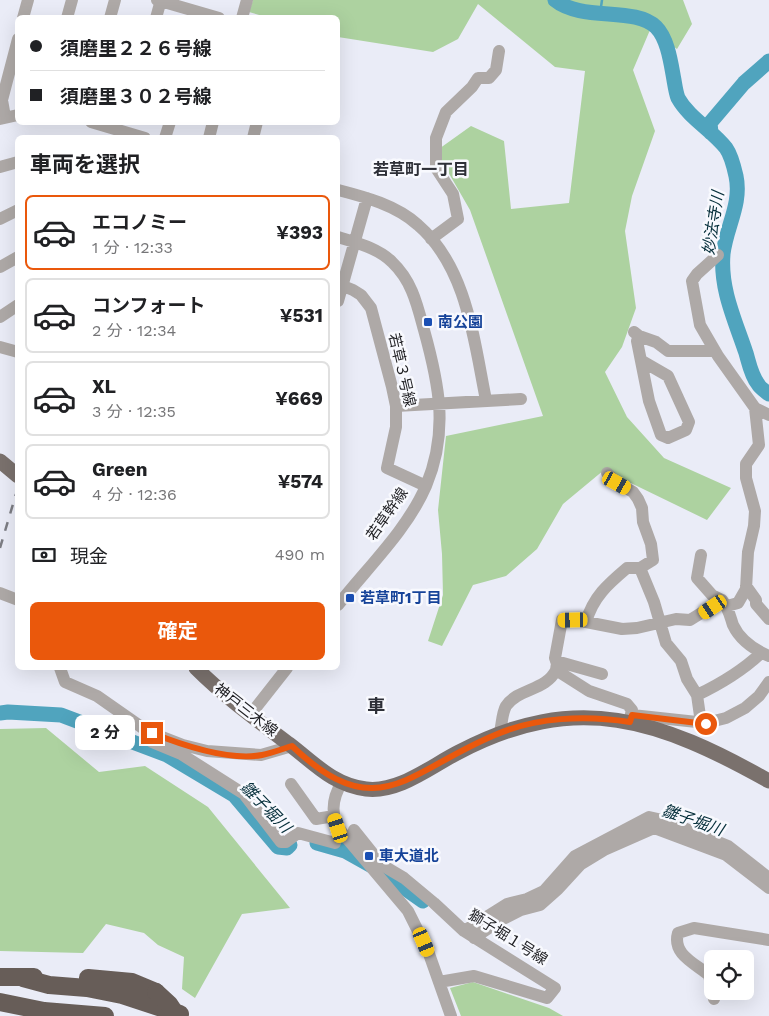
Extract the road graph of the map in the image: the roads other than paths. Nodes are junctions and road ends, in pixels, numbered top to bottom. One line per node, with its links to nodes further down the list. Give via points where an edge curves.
1 (28, 0): 6 (street)
2 (72, 0): 7 (street)
3 (115, 0): 8 (street)
4 (160, 0): 9 (street); 10 (street)
5 (247, 0): 11 (street)
6 (25, 15)
7 (68, 15)
8 (111, 15)
9 (157, 15)
10 (200, 15)
11 (243, 15)
12 (15, 47): 14 (street)
13 (499, 51): 25 (street, via 496,70 489,78 478,78 446,112 436,138 436,168 452,194 458,220)
14 (3, 81): 15 (street, via 2,100)
15 (7, 117)
16 (102, 125): 17 (street)
17 (125, 131)
18 (15, 163): 19 (street)
19 (0, 167)
20 (340, 191): 21 (street)
21 (367, 198): 25 (street, via 402,214); 26 (street)
22 (15, 212): 23 (street)
23 (0, 219)
24 (340, 238): 26 (street, 若草幹線)
25 (431, 238): 38 (street, via 457,280)
26 (355, 242): 30 (street); 39 (street, 若草幹線, via 377,250 391,260 409,282 434,364)
27 (718, 255): 35 (street, via 696,274 692,282 700,324)
28 (15, 259): 29 (street)
29 (0, 267)
30 (340, 285): 40 (street, 若草３号線, via 361,295 370,308)
31 (15, 307): 32 (street)
32 (0, 317)
33 (0, 347): 34 (street)
34 (15, 351)
35 (715, 351): 36 (street, via 673,352 636,334); 41 (street)
36 (642, 361): 36 (street, via 649,401 661,435 668,438 686,430 689,422 668,376)
37 (521, 399): 38 (street)
38 (486, 400): 39 (street)
39 (440, 403): 40 (street); 46 (street, 若草幹線, via 437,450)
40 (396, 406): 46 (street, 若草３号線, via 396,427 387,468)
41 (755, 408): 42 (street); 49 (street, via 758,445 746,464 746,478 755,511)
42 (769, 415)
43 (0, 461): 45 (main road)
44 (607, 473): 48 (street, via 633,492 642,508 653,560)
45 (15, 474)
46 (426, 486): 52 (street, 若草幹線, via 412,512)
47 (701, 555): 53 (street, via 697,578 712,595)
48 (640, 568): 55 (street, via 627,568 604,588 590,609); 56 (street)
49 (746, 586): 53 (street, via 738,602); 54 (street)
50 (0, 593): 51 (street)
51 (15, 599)
52 (340, 602)
53 (725, 603): 56 (street, via 690,620); 57 (street, via 739,634 755,650)
54 (769, 620)
55 (586, 622): 56 (street, via 622,629); 58 (street, via 562,620)
56 (660, 623): 64 (street, via 666,642 681,661)
57 (765, 654): 64 (street)
58 (556, 665): 62 (street); 66 (street, via 589,691 627,704 632,710); 68 (street, via 548,681 511,699 505,708)
59 (61, 670): 69 (street, via 65,682 97,696)
60 (198, 670): 65 (main road, 神戸三木線)
61 (285, 670): 65 (street)
62 (602, 674)
63 (769, 682): 67 (street, via 745,708 726,718)
64 (697, 695): 67 (street)
65 (250, 715): 70 (main road, 神戸三木線)
66 (631, 718): 67 (street); 68 (main road, 神戸三木線, via 569,718); 71 (main road, 神戸三木線, via 698,743)
67 (701, 723)
68 (500, 732): 72 (main road, 神戸三木線, via 391,787 368,789)
69 (152, 733): 70 (street, via 183,745 235,754 261,755); 75 (street, via 152,742 181,754 244,794 280,842 286,842 298,833)
70 (292, 746): 72 (main road, 神戸三木線, via 324,773)
71 (769, 781)
72 (342, 782): 74 (street, via 335,796)
73 (291, 784): 74 (street, via 316,819)
74 (334, 816): 75 (street)
75 (344, 836): 78 (street, 獅子堀１号線, via 404,878); 83 (street, bridge, via 408,911)
76 (769, 878): 78 (street, via 728,846 649,817 576,856 544,891 527,900 507,904)
77 (769, 888): 78 (street, via 726,856 654,828 581,864 540,904)
78 (469, 935): 83 (street, 獅子堀１号線, via 555,988 547,998 474,976)
79 (769, 940): 80 (street, via 694,928 678,933 678,951)
80 (704, 971)
81 (0, 977): 82 (highway)
82 (23, 978): 89 (highway, bridge, via 101,978 132,982 156,992); 90 (highway, via 48,985 122,994)
83 (439, 982): 91 (street)
84 (0, 1002): 87 (highway)
85 (0, 1012): 86 (highway)
86 (15, 1016)
87 (88, 1016): 88 (highway)
88 (105, 1016)
89 (177, 1016)
90 (185, 1016)
91 (451, 1016)

